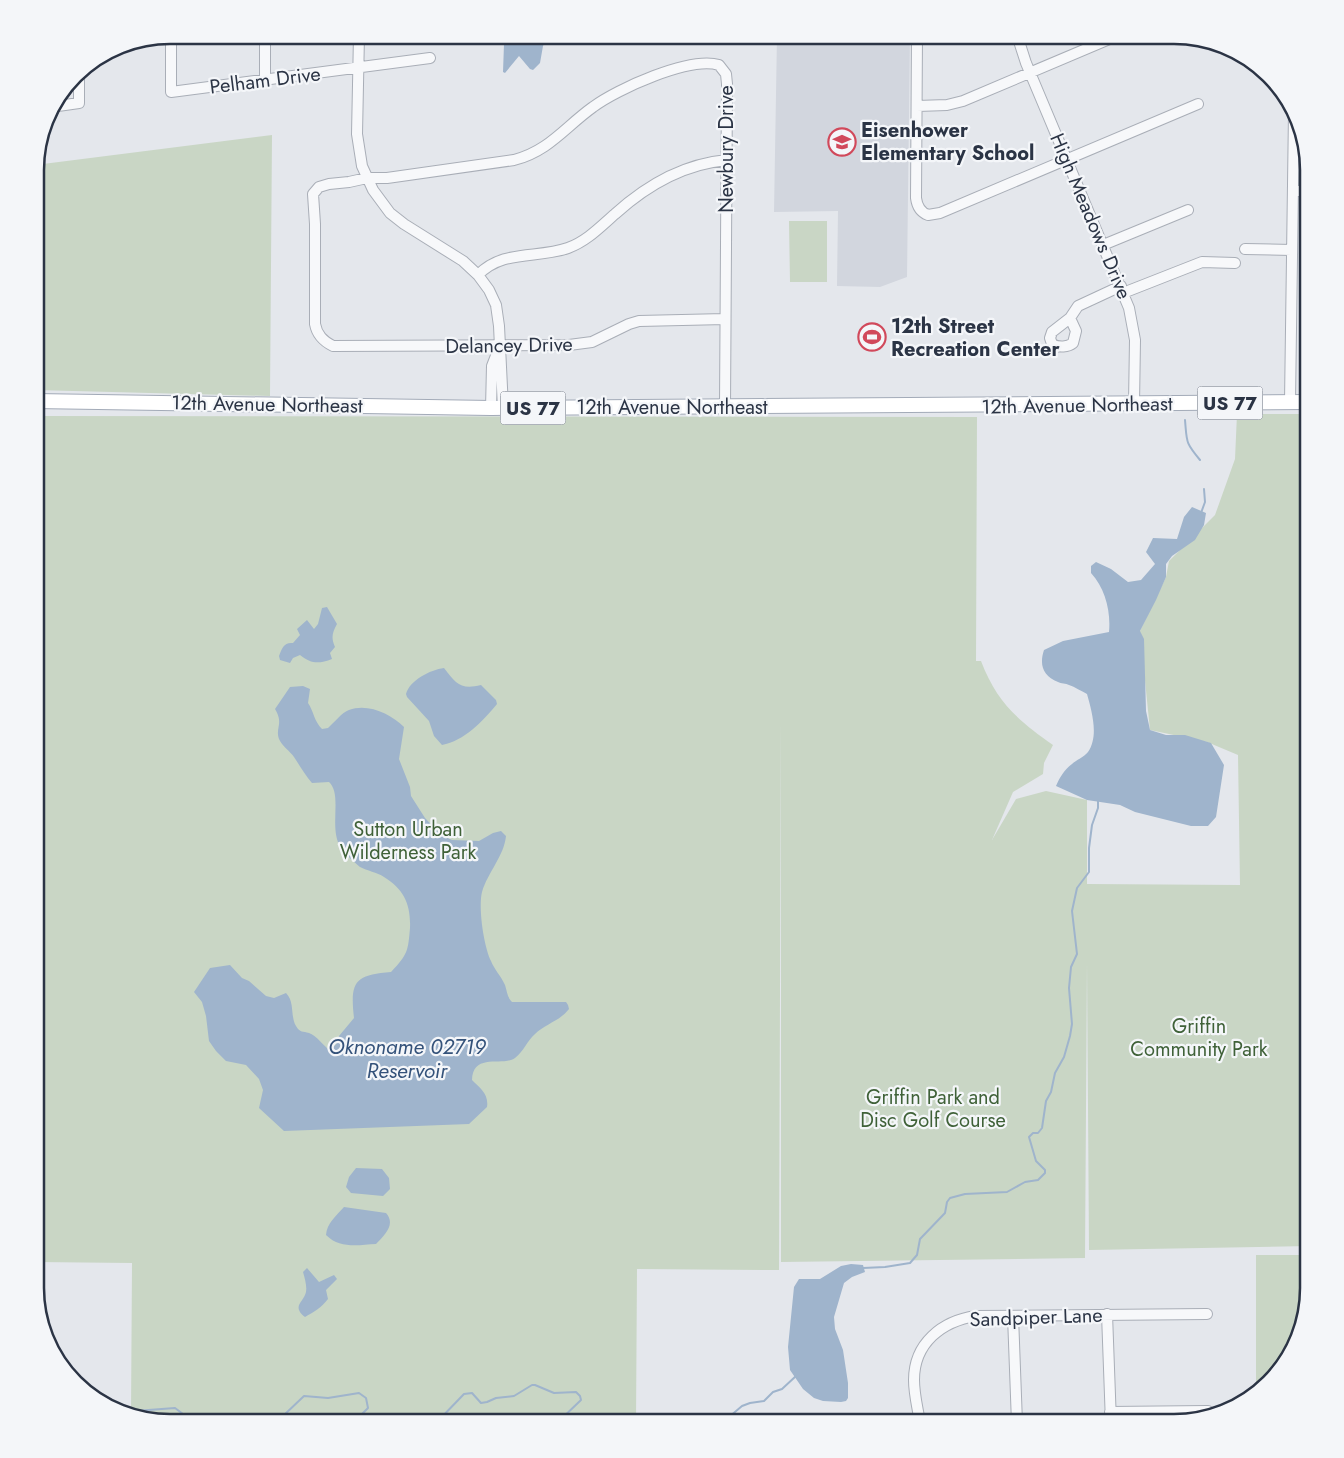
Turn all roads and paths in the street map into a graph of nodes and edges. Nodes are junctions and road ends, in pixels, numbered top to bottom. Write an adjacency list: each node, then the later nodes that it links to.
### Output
1 (171, 44): 10 (street, Pelham Drive)
2 (265, 44): 10 (street)
3 (359, 44): 8 (street)
4 (917, 44): 14 (street)
5 (1020, 44): 9 (street, High Meadows Drive)
6 (1097, 44): 9 (street)
7 (430, 58): 8 (street, Pelham Drive)
8 (359, 67): 10 (street, Pelham Drive); 18 (street)
9 (1030, 72): 14 (street); 16 (street, High Meadows Drive)
10 (265, 80)
11 (79, 83): 13 (street)
12 (1198, 104): 16 (street)
13 (62, 105)
14 (917, 106): 16 (street)
15 (1294, 129): 19 (street)
16 (1067, 158): 24 (street, High Meadows Drive)
17 (727, 160): 18 (street, Newbury Drive); 22 (street); 32 (street, Newbury Drive)
18 (367, 178): 28 (street); 30 (street, Newbury Drive)
19 (1293, 191): 20 (street); 26 (street)
20 (1300, 191)
21 (1188, 210): 24 (street)
22 (616, 213): 23 (street); 28 (street)
23 (623, 222)
24 (1103, 245): 29 (street, High Meadows Drive)
25 (1245, 249): 26 (street)
26 (1292, 250): 35 (street)
27 (1235, 263): 29 (street)
28 (478, 275): 33 (street)
29 (1122, 290): 31 (street); 37 (street, High Meadows Drive)
30 (316, 308): 33 (street, Delancey Drive)
31 (1070, 318)
32 (725, 320): 33 (street, Delancey Drive); 38 (street, Newbury Drive)
33 (500, 345): 39 (street)
34 (44, 400): 39 (main road, 12th Avenue Northeast / US 77)
35 (1290, 402): 36 (main road, 12th Avenue Northeast / US 77); 37 (main road, 12th Avenue Northeast / US 77)
36 (1300, 402)
37 (1134, 404): 38 (main road, 12th Avenue Northeast / US 77)
38 (725, 407): 39 (main road, 12th Avenue Northeast / US 77)
39 (497, 408)
40 (1107, 1314): 41 (street, Sandpiper Lane); 42 (street, Sandpiper Lane); 44 (street)
41 (1207, 1314)
42 (1013, 1316): 45 (street, Sandpiper Lane); 46 (street)
43 (1203, 1411): 44 (street)
44 (1110, 1412)
45 (918, 1414)
46 (1017, 1414)

